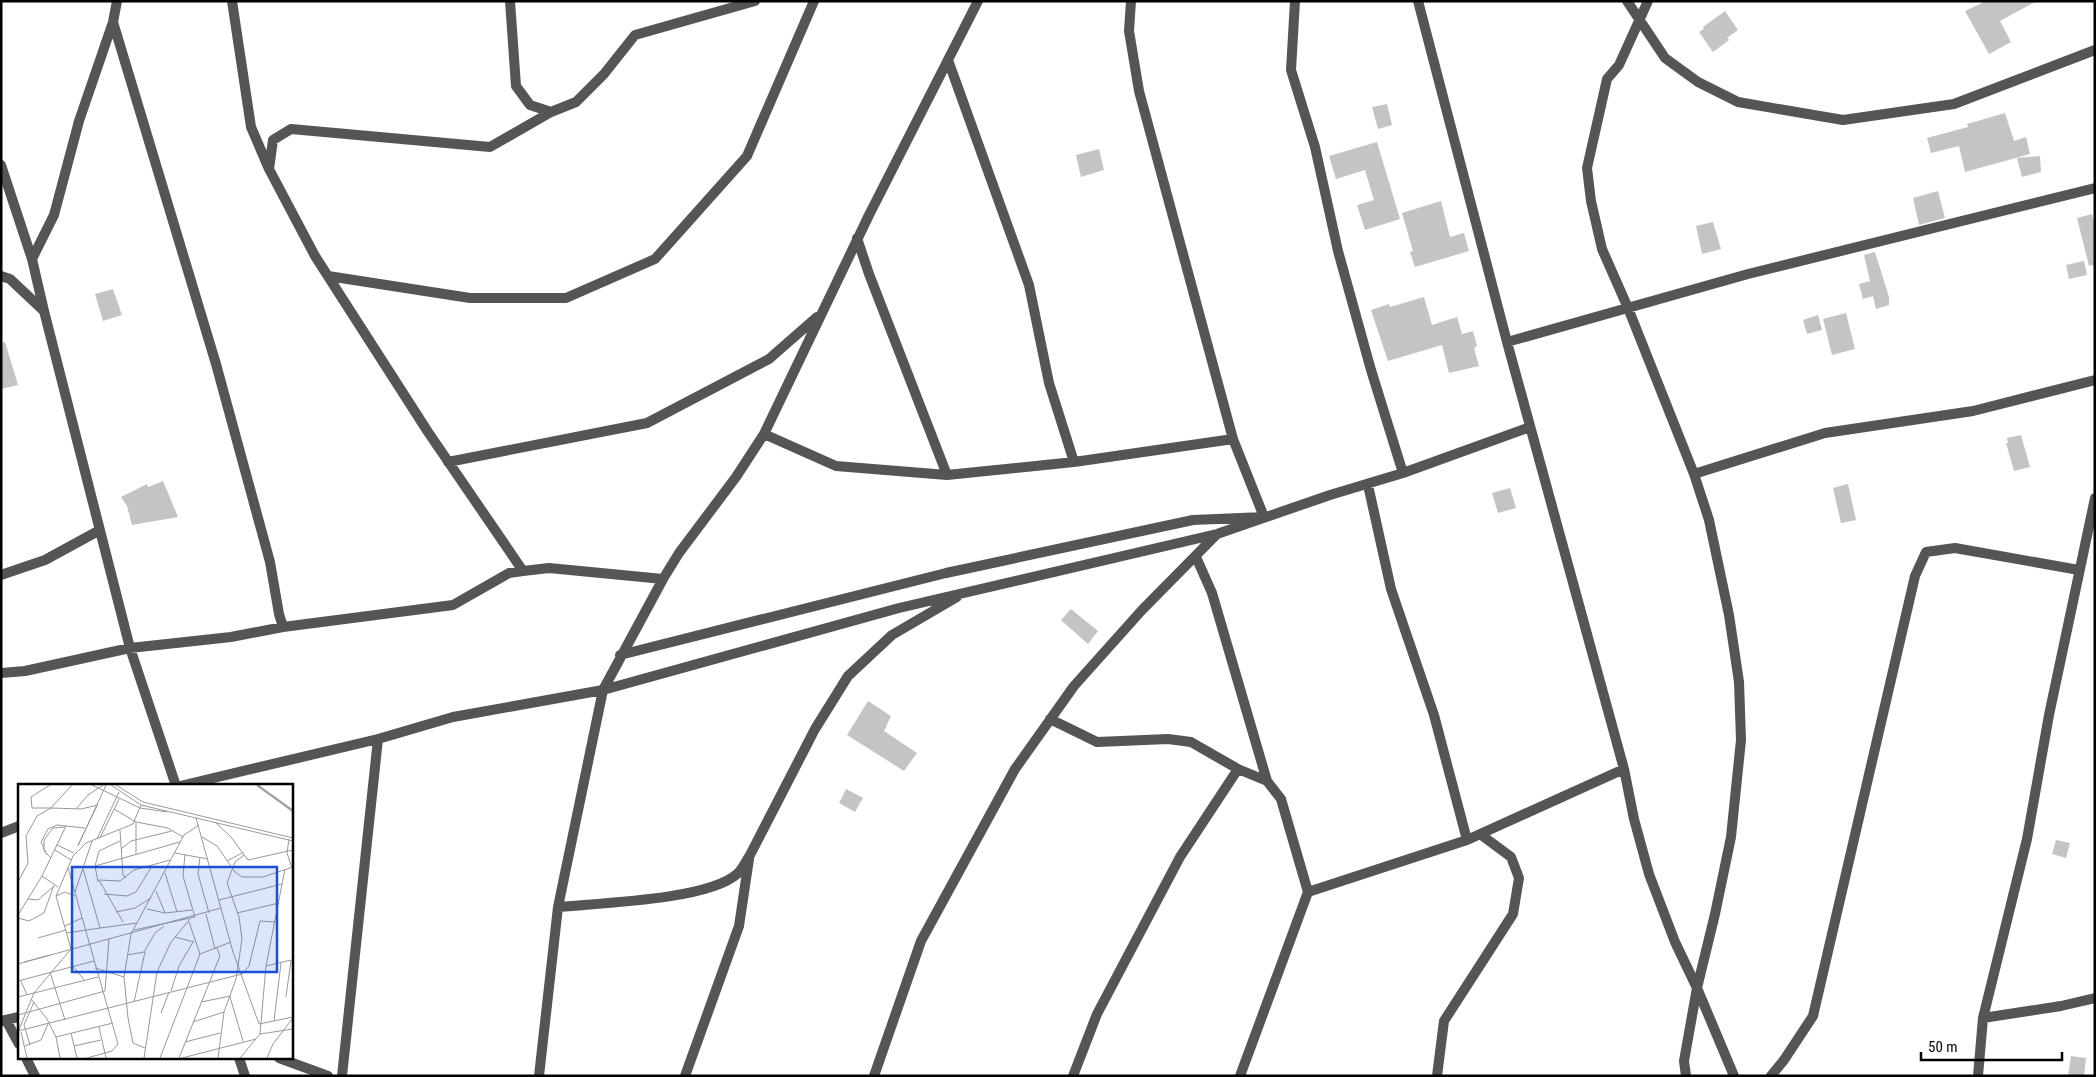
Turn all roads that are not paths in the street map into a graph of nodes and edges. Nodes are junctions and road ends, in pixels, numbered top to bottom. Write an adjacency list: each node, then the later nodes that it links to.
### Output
1 (117, 1): 13 (street)
2 (232, 1): 18 (street)
3 (510, 1): 16 (street)
4 (755, 1): 16 (street)
5 (814, 1): 23 (street)
6 (978, 1): 15 (street)
7 (1131, 1): 31 (street)
8 (1295, 1): 34 (street)
9 (1418, 1): 27 (street)
10 (1627, 1): 12 (street)
11 (1648, 1): 12 (street)
12 (1639, 20): 14 (street); 24 (street)
13 (113, 22): 21 (street); 48 (street)
14 (2095, 50)
15 (948, 60): 20 (street); 33 (street)
16 (552, 112): 18 (street)
17 (1, 165): 21 (street)
18 (269, 169): 23 (street)
19 (2095, 188): 24 (street)
20 (857, 238): 26 (street); 36 (street)
21 (32, 259): 25 (street)
22 (1, 276): 25 (street)
23 (328, 276): 32 (street)
24 (1628, 308): 27 (street); 35 (street)
25 (44, 311): 40 (street)
26 (820, 314): 30 (street); 32 (street)
27 (1506, 342): 29 (street)
28 (2095, 380): 35 (street)
29 (1530, 427): 34 (street); 56 (street)
30 (764, 434): 36 (street); 46 (street)
31 (1233, 439): 33 (street); 39 (street)
32 (448, 462): 44 (street)
33 (1074, 462): 36 (street)
34 (1403, 473): 37 (street)
35 (1694, 474): 67 (street)
36 (947, 475)
37 (1368, 485): 39 (street); 63 (street)
38 (2095, 498): 43 (street)
39 (1264, 517): 41 (street); 50 (street)
40 (100, 530): 45 (street); 49 (street)
41 (1216, 534): 42 (street); 47 (street)
42 (1196, 557): 53 (street); 57 (street)
43 (2080, 570): 70 (street); 88 (street)
44 (523, 571): 46 (street); 48 (street)
45 (1, 575)
46 (663, 579): 50 (street)
47 (968, 591): 52 (street); 64 (street)
48 (284, 627): 49 (street)
49 (130, 648): 51 (street); 58 (street)
50 (620, 655): 52 (street)
51 (1, 673)
52 (603, 690): 54 (street); 66 (street)
53 (1050, 719): 55 (street); 82 (street)
54 (378, 739): 59 (street); 79 (street)
55 (1238, 769): 57 (street); 83 (street)
56 (1624, 769): 62 (street); 67 (street)
57 (1267, 781): 65 (street)
58 (175, 784)
59 (188, 784)
60 (18, 826): 61 (street)
61 (1, 833)
62 (1480, 834): 63 (street); 85 (street)
63 (1467, 840): 65 (street)
64 (750, 855): 66 (street); 81 (street)
65 (1308, 892): 84 (street)
66 (558, 907): 80 (street)
67 (1697, 988): 86 (street); 87 (street)
68 (2095, 998): 70 (street)
69 (18, 1017): 71 (street)
70 (1983, 1018): 89 (street)
71 (4, 1020): 72 (street)
72 (18, 1042)
73 (27, 1060): 76 (street)
74 (240, 1060): 77 (street)
75 (284, 1060): 78 (street)
76 (35, 1076)
77 (245, 1076)
78 (328, 1076)
79 (342, 1076)
80 (539, 1076)
81 (685, 1076)
82 (874, 1076)
83 (1074, 1076)
84 (1240, 1076)
85 (1437, 1076)
86 (1686, 1076)
87 (1734, 1076)
88 (1771, 1076)
89 (1978, 1076)

